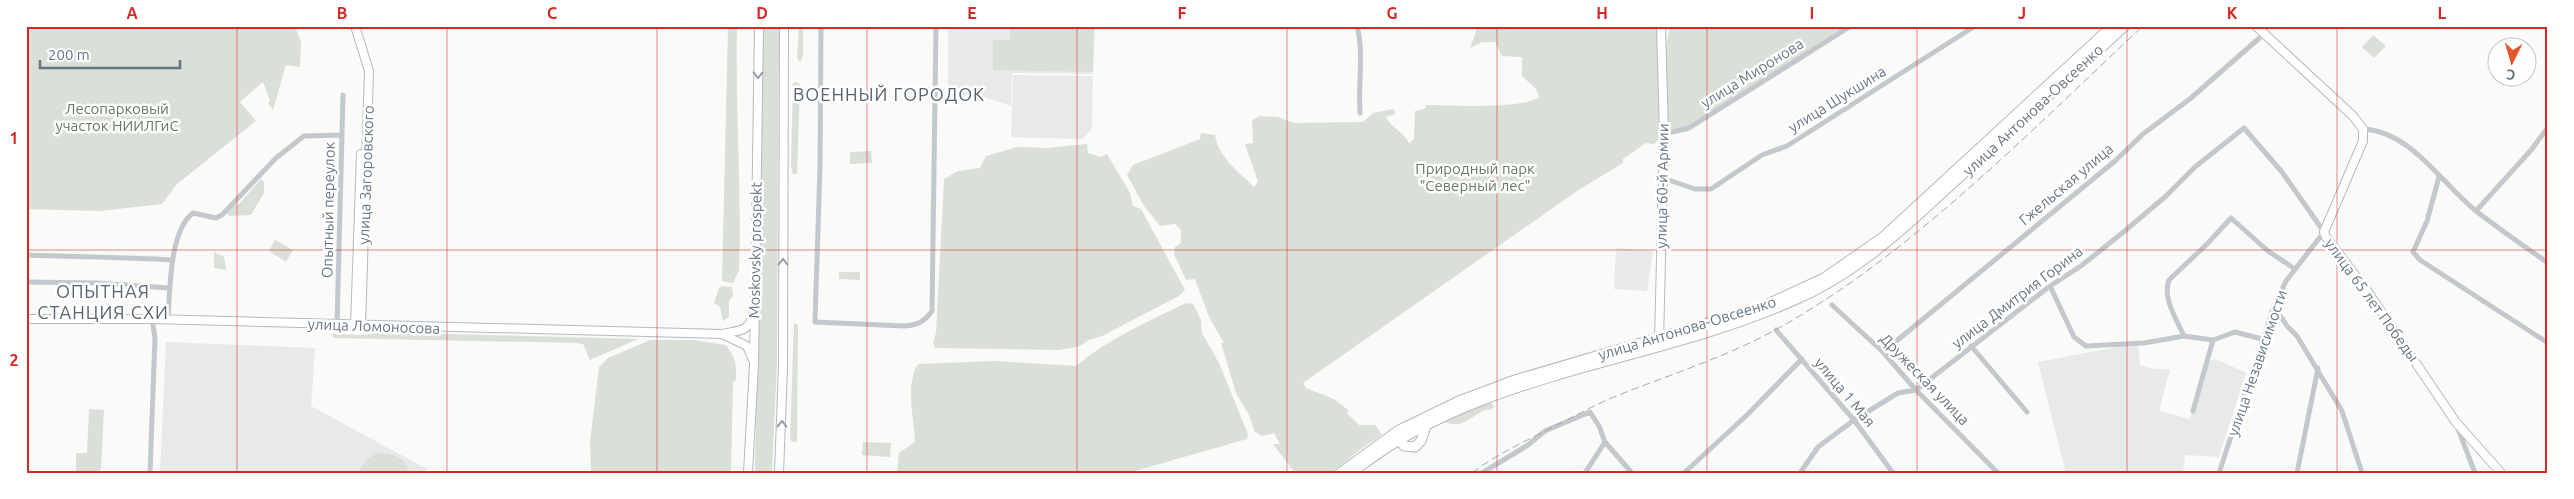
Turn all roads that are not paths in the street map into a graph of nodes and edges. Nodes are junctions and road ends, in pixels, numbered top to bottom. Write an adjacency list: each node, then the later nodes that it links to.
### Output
1 (350, 26): 41 (main road, улица Загоровского)
2 (355, 26): 41 (main road, улица Загоровского)
3 (759, 26): 34 (main road, Moskovsky prospekt, one-way to 34)
4 (784, 26): 65 (main road, Moskovsky prospekt, one-way to 4)
5 (821, 26): 6 (street)
6 (936, 26)
7 (1357, 26): 17 (street)
8 (1661, 26): 21 (main road, улица 60-й Армии)
9 (1851, 26): 21 (street, улица Миронова)
10 (1975, 26): 24 (street, улица Шукшина)
11 (2112, 26): 15 (highway, улица Антонова-Овсеенко)
12 (2124, 26): 15 (highway, улица Антонова-Овсеенко)
13 (2256, 26): 14 (main road)
14 (2264, 34): 18 (main road); 50 (street, Гжельская улица)
15 (2068, 73): 47 (highway, улица Антонова-Овсеенко)
16 (343, 95): 22 (street)
17 (1360, 112)
18 (2362, 126): 23 (street); 26 (main road, улица Независимости)
19 (2548, 127): 25 (street)
20 (2244, 128): 26 (street, улица 65 лет Победы); 32 (street, улица Дмитрия Горина)
21 (1664, 134): 24 (main road, улица 60-й Армии)
22 (342, 135): 28 (street, Опытный переулок); 40 (street, Опытный переулок)
23 (2439, 177): 25 (street); 48 (street)
24 (1663, 178): 47 (main road, улица 60-й Армии)
25 (2476, 211): 29 (street)
26 (2324, 232): 30 (street, улица Независимости); 58 (main road, улица 65 лет Победы)
27 (26, 254): 28 (street)
28 (172, 260): 33 (street)
29 (2548, 263)
30 (2295, 269): 36 (street, улица Независимости); 44 (street)
31 (26, 282): 33 (street)
32 (2050, 286): 44 (street); 49 (street, улица Дмитрия Горина)
33 (170, 288): 39 (street)
34 (755, 304): 43 (main road, улица Ломоносова); 52 (main road, Moskovsky prospekt)
35 (1832, 305): 50 (street, Дружеская улица)
36 (2274, 306): 45 (street, улица Независимости); 53 (street)
37 (26, 319): 38 (main road, улица Ломоносова)
38 (152, 320): 39 (main road, улица Ломоносова); 63 (street)
39 (168, 320): 40 (main road, улица Ломоносова)
40 (337, 325): 41 (main road, улица Ломоносова)
41 (358, 326): 43 (main road, улица Ломоносова)
42 (1776, 330): 51 (street, улица 1 Мая)
43 (722, 334): 52 (main road, улица Ломоносова)
44 (2184, 336): 46 (street)
45 (2262, 339): 46 (street); 75 (street, улица Независимости)
46 (2213, 340): 56 (street)
47 (1659, 342): 59 (highway, улица Антонова-Овсеенко); 60 (highway, улица Антонова-Овсеенко)
48 (2548, 343)
49 (1971, 346): 54 (street, улица Дмитрия Горина); 55 (street)
50 (1883, 352): 54 (street, Дружеская улица)
51 (1802, 359): 57 (street, улица 1 Мая); 71 (street)
52 (754, 365): 64 (main road, Moskovsky prospekt)
53 (2318, 368): 76 (street); 77 (street)
54 (1916, 390): 57 (street, улица Дмитрия Горина); 74 (street, Дружеская улица)
55 (2028, 412)
56 (2193, 412)
57 (1854, 420): 72 (street, улица Дмитрия Горина); 73 (street, улица 1 Мая)
58 (2456, 421): 78 (street); 79 (main road, улица 65 лет Победы)
59 (1427, 423): 61 (highway, улица Антонова-Овсеенко); 61 (highway)
60 (1399, 430): 61 (highway); 66 (highway, улица Антонова-Овсеенко)
61 (1398, 440): 67 (highway, улица Антонова-Овсеенко)
62 (1605, 442): 68 (street); 69 (street); 70 (street)
63 (150, 473)
64 (748, 473)
65 (779, 473)
66 (1340, 473)
67 (1352, 473)
68 (1482, 473)
69 (1585, 473)
70 (1632, 473)
71 (1684, 473)
72 (1800, 473)
73 (1893, 473)
74 (1998, 473)
75 (2219, 473)
76 (2297, 473)
77 (2362, 473)
78 (2475, 473)
79 (2501, 473)

